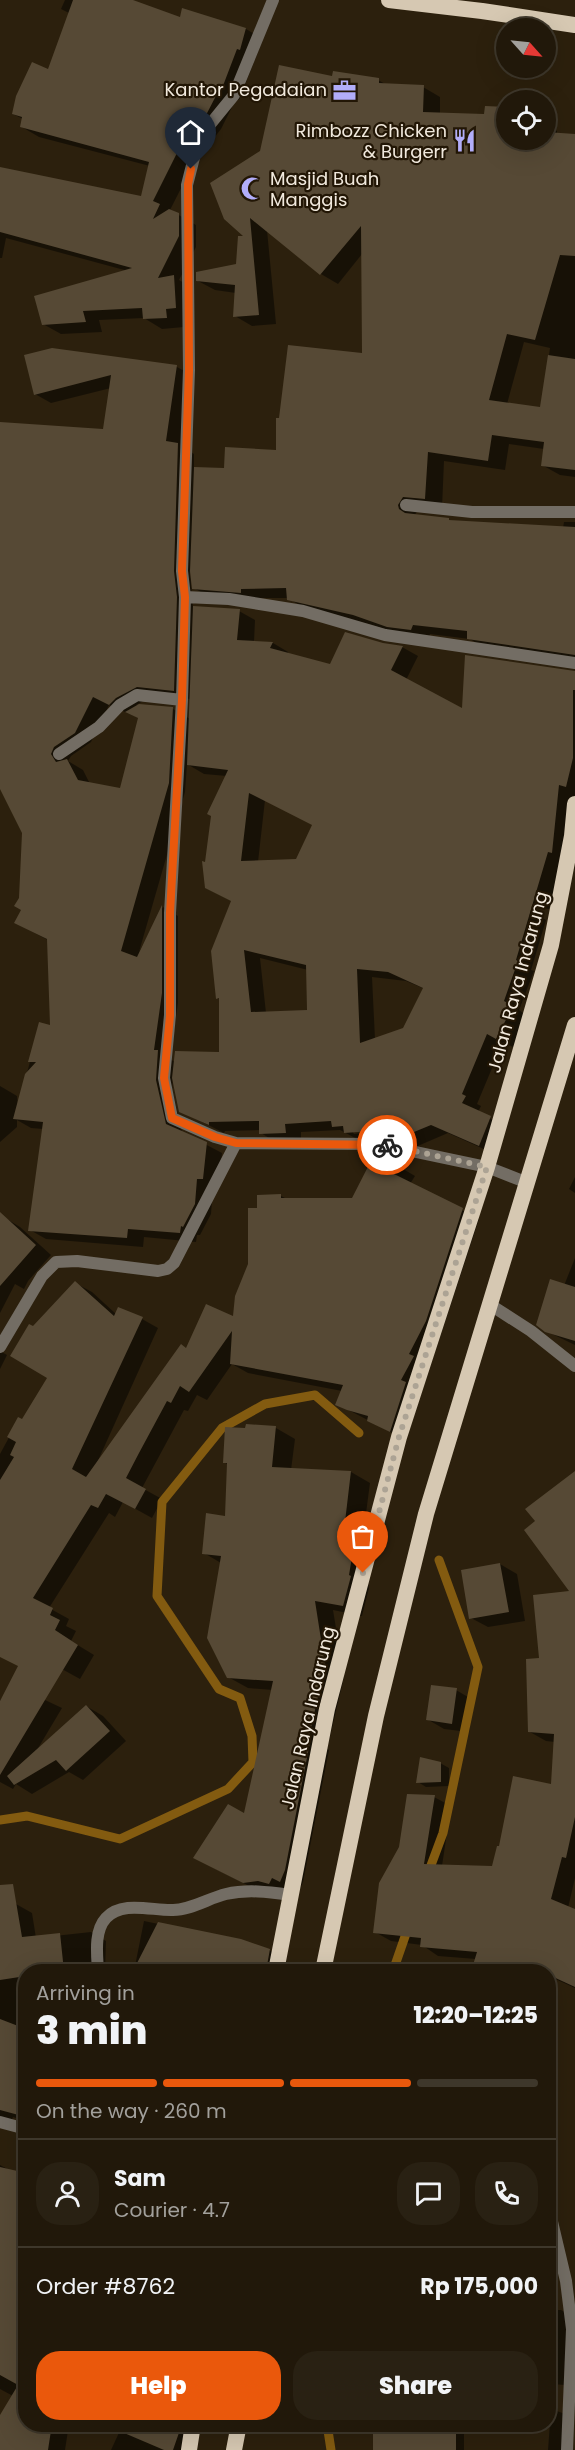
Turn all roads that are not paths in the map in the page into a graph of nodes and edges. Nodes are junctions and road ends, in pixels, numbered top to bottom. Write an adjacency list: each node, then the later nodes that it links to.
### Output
1 (273, 0): 6 (street)
2 (389, 0): 3 (highway)
3 (575, 25)
4 (406, 505): 5 (street)
5 (575, 512)
6 (185, 597): 7 (street); 8 (street)
7 (575, 663)
8 (182, 700): 9 (street); 12 (street)
9 (59, 754)
10 (575, 804): 13 (highway, Jalan Raya Indarung)
11 (575, 1024): 14 (highway)
12 (236, 1143): 13 (street); 16 (street)
13 (487, 1167): 14 (street); 18 (highway, Jalan Raya Indarung)
14 (528, 1183): 15 (highway)
15 (489, 1304): 17 (street); 21 (highway)
16 (0, 1347)
17 (575, 1366)
18 (291, 1895): 19 (street); 20 (highway, Jalan Raya Indarung)
19 (97, 1964)
20 (277, 1964)
21 (324, 1964)
22 (0, 2122): 23 (street)
23 (18, 2127)
24 (556, 2239): 29 (street)
25 (192, 2432): 27 (highway)
26 (237, 2432): 28 (highway)
27 (189, 2450)
28 (234, 2450)
29 (567, 2450)

